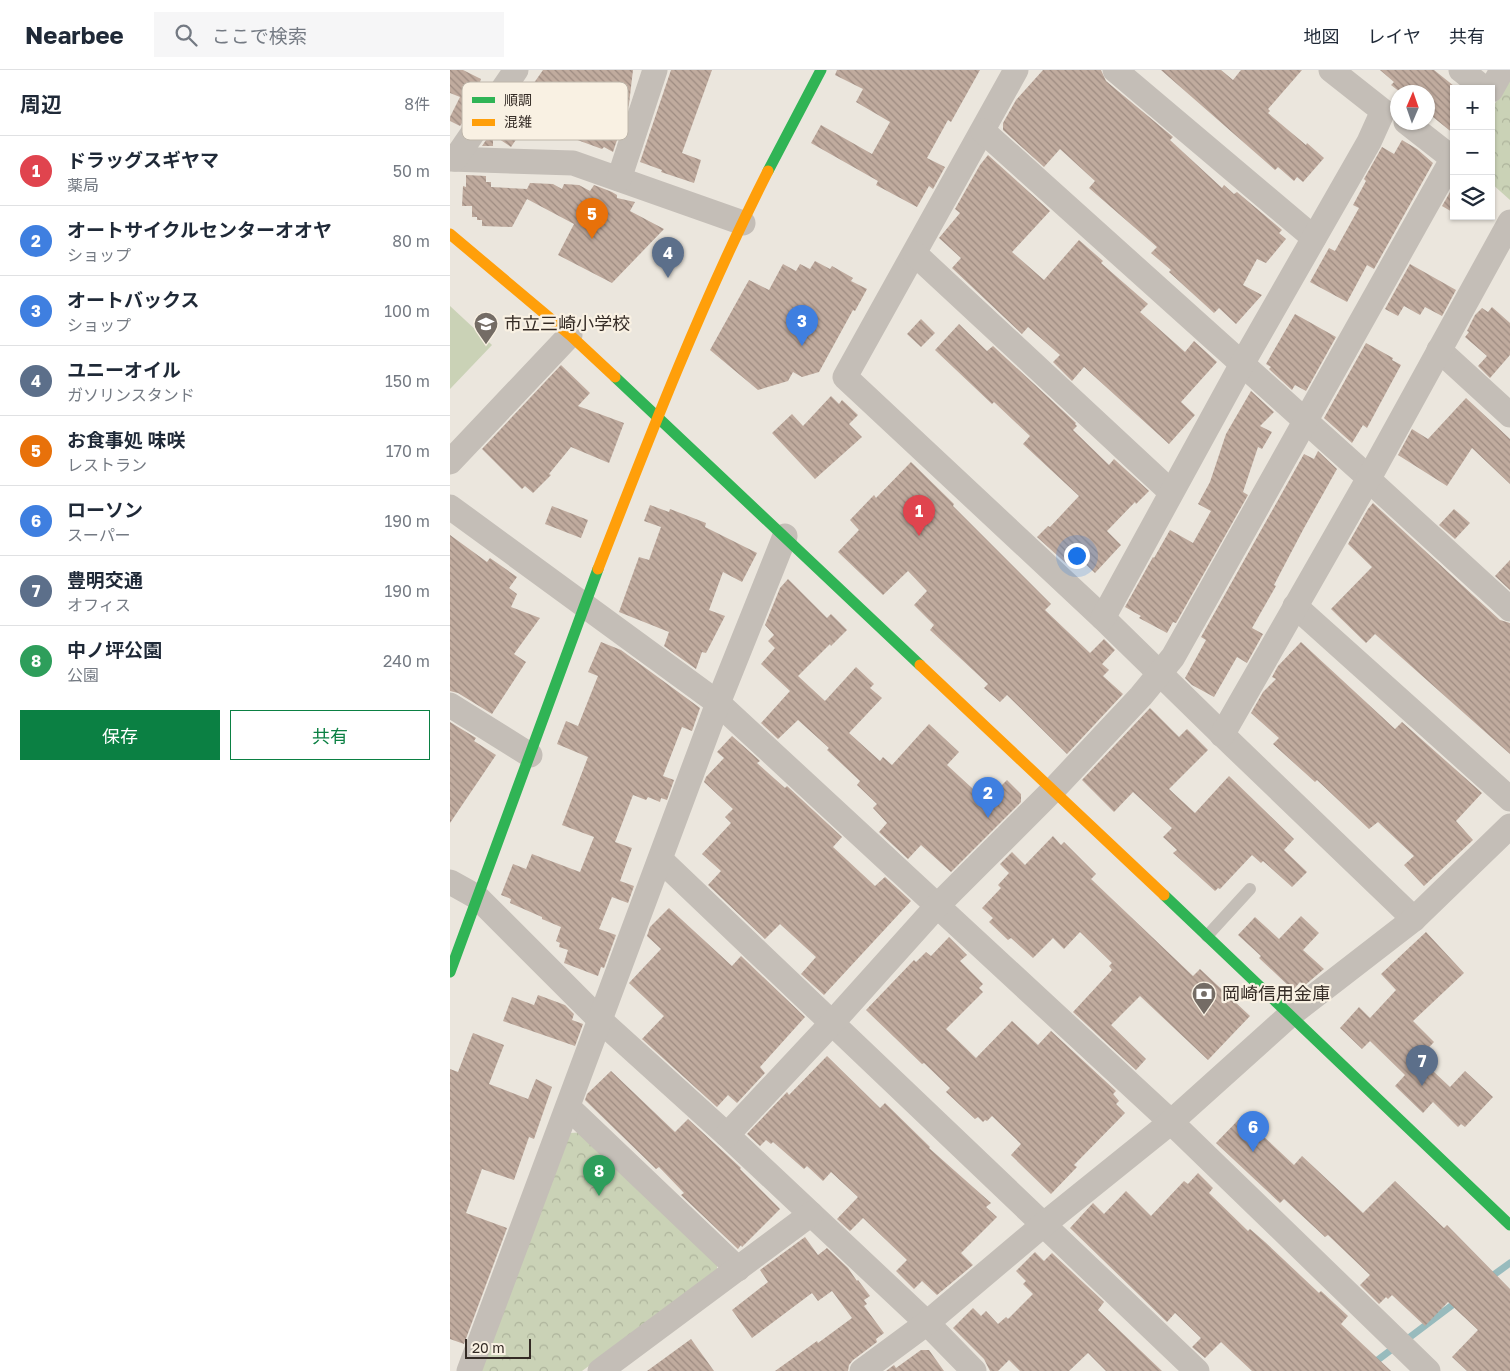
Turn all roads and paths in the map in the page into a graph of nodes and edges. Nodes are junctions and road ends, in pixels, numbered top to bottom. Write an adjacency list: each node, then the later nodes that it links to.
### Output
1 (516, 70): 9 (street)
2 (655, 70): 19 (street)
3 (821, 70): 20 (street)
4 (1016, 70): 14 (street)
5 (1115, 70): 23 (street)
6 (1330, 70): 12 (street)
7 (1461, 70): 10 (street)
8 (1502, 70): 11 (street)
9 (508, 82)
10 (1480, 85)
11 (1494, 85)
12 (1390, 113): 23 (street)
13 (1417, 130): 16 (street)
14 (983, 131): 24 (street); 27 (street)
15 (466, 140): 17 (street)
16 (1450, 155)
17 (453, 159): 19 (street)
18 (1450, 162): 30 (street)
19 (619, 179): 20 (street)
20 (743, 222): 29 (street)
21 (1510, 222): 26 (street)
22 (450, 234): 25 (street)
23 (1314, 238): 27 (street)
24 (914, 254): 33 (street); 39 (street)
25 (570, 335): 29 (street); 31 (street)
26 (1439, 350): 28 (street); 32 (street)
27 (1242, 364): 30 (street); 33 (street)
28 (1510, 415)
29 (657, 416): 35 (street); 36 (street)
30 (1306, 420): 32 (street); 40 (street)
31 (450, 462)
32 (1368, 478): 37 (street); 38 (street)
33 (1171, 492): 39 (street)
34 (450, 507): 36 (street)
35 (785, 536): 41 (street); 45 (street)
36 (584, 604): 41 (street); 44 (street)
37 (1295, 606): 43 (street); 46 (street)
38 (1510, 609)
39 (1103, 618): 40 (street)
40 (1159, 673): 43 (street); 45 (street)
41 (718, 703): 48 (street); 52 (street)
42 (450, 706): 44 (street)
43 (1222, 735): 53 (street)
44 (530, 755): 51 (street)
45 (1053, 790): 52 (street); 54 (street)
46 (1510, 799)
47 (1510, 826): 53 (street)
48 (661, 860): 57 (street); 58 (street)
49 (450, 882): 51 (street)
50 (1250, 889): 54 (lane)
51 (477, 898): 55 (street); 57 (street)
52 (938, 905): 58 (street); 60 (street)
53 (1414, 919): 56 (street)
54 (1207, 936): 56 (street)
55 (450, 972)
56 (1290, 1015): 60 (street); 64 (street)
57 (601, 1021): 59 (street); 61 (street)
58 (832, 1023): 61 (street); 63 (street)
59 (568, 1107): 65 (street); 69 (street)
60 (1171, 1122): 63 (street); 74 (street)
61 (727, 1135): 62 (street)
62 (811, 1214): 65 (street); 66 (street)
63 (1043, 1225): 66 (street); 73 (street)
64 (1510, 1225)
65 (738, 1269): 70 (street)
66 (926, 1323): 71 (street); 72 (street)
67 (450, 1364): 68 (street)
68 (458, 1371)
69 (469, 1371)
70 (600, 1371)
71 (862, 1371)
72 (974, 1371)
73 (1197, 1371)
74 (1428, 1371)

